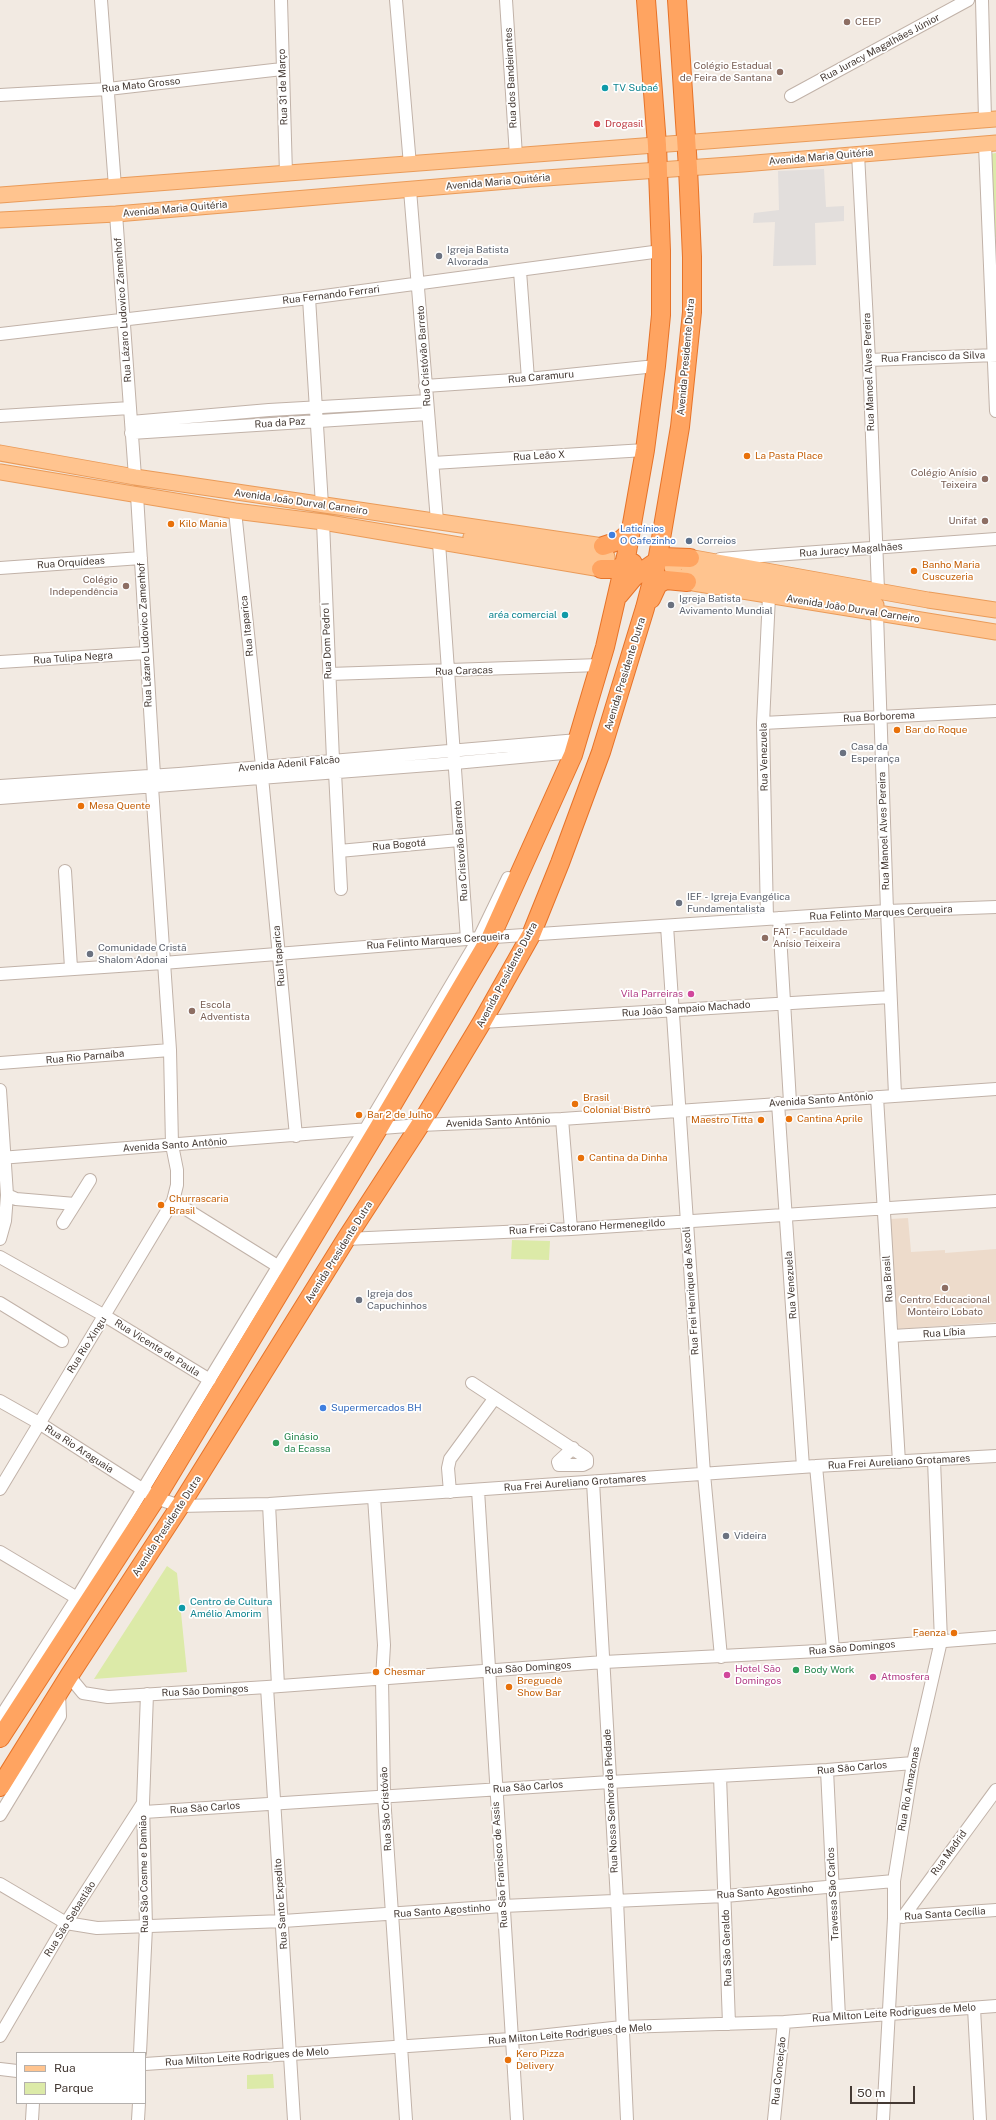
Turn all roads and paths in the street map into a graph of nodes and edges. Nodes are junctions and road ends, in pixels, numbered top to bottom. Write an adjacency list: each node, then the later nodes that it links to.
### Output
1 (101, 0): 10 (street)
2 (281, 0): 9 (street, Rua 31 de Março)
3 (396, 0): 20 (street)
4 (506, 0): 19 (street, Rua dos Bandeirantes)
5 (646, 0): 17 (highway)
6 (677, 0): 15 (highway, Avenida Presidente Dutra)
7 (968, 0): 12 (street, Rua Juracy Magalhães Júnior)
8 (982, 0): 13 (street)
9 (282, 69): 10 (street, Rua Mato Grosso); 24 (street, Rua 31 de Março)
10 (108, 89): 11 (street, Rua Mato Grosso); 26 (street)
11 (0, 95)
12 (792, 96)
13 (991, 118): 14 (main road)
14 (742, 139): 15 (main road); 21 (main road)
15 (686, 143): 17 (main road); 22 (highway, Avenida Presidente Dutra)
16 (991, 144): 18 (main road, Avenida Maria Quitéria); 32 (street)
17 (657, 145): 19 (main road); 23 (highway)
18 (858, 154): 21 (main road, Avenida Maria Quitéria); 39 (street, Rua Manoel Alves Pereira)
19 (522, 155): 20 (main road); 25 (main road)
20 (410, 164): 24 (main road)
21 (743, 164): 22 (main road, Avenida Maria Quitéria)
22 (688, 168): 23 (main road, Avenida Maria Quitéria); 64 (highway, Avenida Presidente Dutra)
23 (658, 170): 25 (main road, Avenida Maria Quitéria); 31 (highway)
24 (286, 174): 26 (main road)
25 (532, 179): 27 (main road, Avenida Maria Quitéria)
26 (115, 187): 28 (main road)
27 (410, 190): 29 (main road, Avenida Maria Quitéria); 34 (street, Rua Cristóvão Barreto)
28 (0, 195)
29 (116, 214): 30 (main road, Avenida Maria Quitéria); 36 (street, Rua Lázaro Ludovico Zamenhof)
30 (0, 220)
31 (661, 251): 33 (street, Rua Fernando Ferrari); 40 (highway)
32 (993, 258): 38 (street)
33 (520, 270): 34 (street, Rua Fernando Ferrari); 41 (street)
34 (418, 283): 35 (street, Rua Fernando Ferrari); 42 (street, Rua Cristóvão Barreto)
35 (309, 298): 36 (street, Rua Fernando Ferrari); 44 (street)
36 (125, 319): 37 (street, Rua Fernando Ferrari); 45 (street, Rua Lázaro Ludovico Zamenhof)
37 (0, 334)
38 (995, 355): 39 (street, Rua Francisco da Silva); 47 (street)
39 (869, 360): 68 (street, Rua Manoel Alves Pereira)
40 (656, 366): 41 (street, Rua Caramuru); 53 (highway)
41 (528, 379): 42 (street, Rua Caramuru)
42 (425, 386): 43 (street, Rua Cristóvão Barreto)
43 (427, 400): 44 (street, Rua da Paz); 48 (street, Rua Cristóvão Barreto)
44 (315, 406): 46 (street, Rua da Paz); 50 (street)
45 (130, 408): 49 (street); 52 (street, Rua Lázaro Ludovico Zamenhof)
46 (270, 410): 51 (street); 52 (street, Rua da Paz)
47 (996, 411)
48 (428, 414): 50 (street, Rua da Paz); 55 (street, Rua Cristóvão Barreto)
49 (0, 416)
50 (316, 421): 51 (street, Rua da Paz); 59 (street)
51 (270, 424): 52 (street, Rua da Paz)
52 (131, 428): 57 (street, Rua Lázaro Ludovico Zamenhof)
53 (645, 450): 55 (street, Rua Leão X); 65 (highway)
54 (0, 453): 57 (main road, Avenida João Durval Carneiro)
55 (433, 463): 63 (street, Rua Cristóvão Barreto)
56 (0, 472): 58 (main road, Avenida João Durval Carneiro)
57 (135, 477): 59 (main road, Avenida João Durval Carneiro)
58 (137, 495): 60 (main road, Avenida João Durval Carneiro); 71 (street, Rua Lázaro Ludovico Zamenhof)
59 (322, 506): 61 (main road); 63 (main road, Avenida João Durval Carneiro)
60 (234, 511): 62 (main road, Avenida João Durval Carneiro); 96 (street, Rua Itaparica)
61 (337, 515): 62 (main road); 70 (main road)
62 (323, 522): 67 (main road, Avenida João Durval Carneiro); 89 (street, Rua Dom Pedro I)
63 (437, 522): 70 (main road, Avenida João Durval Carneiro)
64 (663, 527): 69 (highway, Avenida Presidente Dutra); 74 (highway)
65 (631, 531): 70 (highway); 72 (highway)
66 (996, 539): 68 (street, Rua Juracy Magalhães)
67 (439, 543): 70 (main road, Avenida João Durval Carneiro); 88 (street)
68 (875, 548): 74 (street, Rua Juracy Magalhães); 75 (street, Rua Manoel Alves Pereira)
69 (657, 553): 72 (highway); 74 (highway); 76 (highway); 80 (highway, Avenida Presidente Dutra)
70 (600, 557): 72 (highway); 76 (highway)
71 (141, 558): 73 (street, Rua Orquídeas); 85 (street, Rua Lázaro Ludovico Zamenhof)
72 (624, 566): 76 (highway)
73 (0, 568)
74 (693, 568): 75 (main road, Avenida João Durval Carneiro); 77 (main road, Avenida João Durval Carneiro); 78 (main road); 80 (highway)
75 (878, 590): 79 (main road, Avenida João Durval Carneiro)
76 (616, 596): 87 (highway)
77 (769, 596): 82 (main road, Avenida João Durval Carneiro); 92 (street, Rua Venezuela)
78 (850, 598): 79 (main road); 83 (main road)
79 (920, 599): 81 (main road, Avenida João Durval Carneiro)
80 (645, 608): 109 (highway, Avenida Presidente Dutra)
81 (996, 610)
82 (878, 614): 83 (main road, Avenida João Durval Carneiro); 91 (street, Rua Manoel Alves Pereira)
83 (919, 619): 84 (main road, Avenida João Durval Carneiro)
84 (996, 632)
85 (146, 653): 86 (street, Rua Tulipa Negra); 97 (street, Rua Lázaro Ludovico Zamenhof)
86 (0, 662)
87 (600, 665): 88 (street, Rua Caracas); 93 (highway)
88 (450, 671): 89 (street, Rua Caracas); 94 (street)
89 (328, 674): 95 (street, Rua Dom Pedro I)
90 (996, 711): 91 (street, Rua Borborema)
91 (880, 717): 92 (street, Rua Borborema); 106 (street, Rua Manoel Alves Pereira)
92 (763, 723): 107 (street, Rua Venezuela)
93 (575, 749): 94 (street, Avenida Adenil Falcão); 110 (highway)
94 (454, 758): 95 (street, Avenida Adenil Falcão); 101 (street, Rua Cristovão Barreto)
95 (334, 766): 96 (street, Avenida Adenil Falcão); 102 (street, Rua Dom Pedro I)
96 (262, 771): 97 (street, Avenida Adenil Falcão); 112 (street, Rua Itaparica)
97 (153, 781): 99 (street, Avenida Adenil Falcão); 113 (street, Rua Lázaro Ludovico Zamenhof)
98 (0, 786): 99 (street, Avenida Adenil Falcão)
99 (92, 786): 100 (street, Avenida Adenil Falcão)
100 (0, 798)
101 (459, 840): 102 (street, Rua Bogotá); 111 (street, Rua Cristovão Barreto)
102 (339, 851): 104 (street, Rua Dom Pedro I)
103 (65, 871): 114 (street)
104 (341, 889)
105 (996, 907): 106 (street, Rua Felinto Marques Cerqueira)
106 (887, 911): 107 (street, Rua Felinto Marques Cerqueira); 116 (street, Rua Manoel Alves Pereira)
107 (773, 919): 108 (street, Rua Felinto Marques Cerqueira); 117 (street, Rua Venezuela)
108 (667, 926): 109 (street, Rua Felinto Marques Cerqueira); 118 (street, Rua Frei Henrique de Ascoli)
109 (531, 935): 110 (street, Rua Felinto Marques Cerqueira); 119 (highway, Avenida Presidente Dutra)
110 (485, 937): 111 (street, Rua Felinto Marques Cerqueira); 130 (highway)
111 (467, 939): 112 (street, Rua Felinto Marques Cerqueira)
112 (279, 954): 113 (street, Rua Felinto Marques Cerqueira); 131 (street, Rua Itaparica)
113 (163, 963): 114 (street, Rua Felinto Marques Cerqueira); 120 (street, Rua Lázaro Ludovico Zamenhof)
114 (71, 968): 115 (street, Rua Felinto Marques Cerqueira)
115 (0, 974)
116 (890, 997): 117 (street, Rua João Sampaio Machado); 124 (street, Rua Manoel Alves Pereira)
117 (784, 1002): 118 (street, Rua João Sampaio Machado); 126 (street, Rua Venezuela)
118 (673, 1009): 119 (street, Rua João Sampaio Machado); 127 (street, Rua Frei Henrique de Ascoli)
119 (482, 1022): 129 (highway, Avenida Presidente Dutra)
120 (170, 1050): 121 (street, Rua Rio Parnaíba); 132 (street, Rua Lázaro Ludovico Zamenhof)
121 (0, 1063)
122 (996, 1089): 124 (street, Avenida Santo Antônio)
123 (0, 1090): 133 (street)
124 (895, 1096): 125 (street, Avenida Santo Antônio)
125 (877, 1097): 126 (street, Avenida Santo Antônio); 139 (street, Rua Brasil)
126 (784, 1102): 127 (street, Avenida Santo Antônio); 140 (street, Rua Venezuela)
127 (680, 1110): 128 (street, Avenida Santo Antônio); 141 (street, Rua Frei Henrique de Ascoli)
128 (562, 1119): 129 (street, Avenida Santo Antônio); 143 (street)
129 (420, 1125): 130 (street, Avenida Santo Antônio); 145 (highway, Avenida Presidente Dutra)
130 (372, 1130): 131 (street, Avenida Santo Antônio); 147 (highway)
131 (296, 1136): 132 (street, Avenida Santo Antônio)
132 (172, 1145): 133 (street, Avenida Santo Antônio); 136 (street, Rua Lázaro Ludovico Zamenhof)
133 (2, 1158): 135 (street)
134 (90, 1180): 138 (street)
135 (7, 1195): 138 (street); 144 (street)
136 (173, 1201): 147 (street); 149 (street, Rua Rio Xingu)
137 (996, 1201): 139 (street, Rua Frei Castorano Hermenegildo)
138 (76, 1204): 142 (street)
139 (884, 1208): 140 (street, Rua Frei Castorano Hermenegildo); 152 (street, Rua Brasil)
140 (786, 1214): 141 (street, Rua Frei Castorano Hermenegildo); 165 (street, Rua Venezuela)
141 (686, 1221): 143 (street, Rua Frei Castorano Hermenegildo); 166 (street, Rua Frei Henrique de Ascoli)
142 (63, 1223)
143 (571, 1229): 145 (street, Rua Frei Castorano Hermenegildo)
144 (0, 1239)
145 (346, 1239): 174 (highway, Avenida Presidente Dutra)
146 (0, 1257): 149 (street, Rua Vicente de Paula)
147 (284, 1270): 150 (highway)
148 (0, 1303): 153 (street)
149 (105, 1316): 154 (street, Rua Vicente de Paula); 158 (street, Rua Rio Xingu)
150 (255, 1321): 154 (street); 159 (highway)
151 (996, 1330): 152 (street, Rua Líbia)
152 (892, 1336): 163 (street, Rua Brasil)
153 (62, 1341)
154 (210, 1380): 159 (street)
155 (472, 1383): 156 (street)
156 (494, 1399): 160 (street); 170 (street)
157 (0, 1401): 158 (street, Rua Rio Araguaia)
158 (39, 1423): 168 (street, Rua Rio Xingu); 171 (street, Rua Rio Araguaia)
159 (186, 1433): 171 (highway)
160 (573, 1448)
161 (996, 1456): 162 (street, Rua Frei Aureliano Grotamares)
162 (934, 1460): 163 (street, Rua Frei Aureliano Grotamares); 179 (street, Rua Rio Amazonas)
163 (899, 1462): 164 (street, Rua Frei Aureliano Grotamares)
164 (816, 1466): 165 (street, Rua Frei Aureliano Grotamares); 181 (street)
165 (803, 1467): 166 (street, Rua Frei Aureliano Grotamares)
166 (704, 1474): 167 (street, Rua Frei Aureliano Grotamares); 182 (street, Rua Frei Henrique de Ascoli)
167 (593, 1482): 169 (street, Rua Frei Aureliano Grotamares); 183 (street, Rua Nossa Senhora da Piedade)
168 (0, 1489)
169 (478, 1490): 170 (street, Rua Frei Aureliano Grotamares); 184 (street, Rua São Francisco de Assis)
170 (450, 1492): 172 (street, Rua Frei Aureliano Grotamares)
171 (149, 1494): 174 (street, Rua Frei Aureliano Grotamares); 176 (highway)
172 (374, 1497): 173 (street, Rua Frei Aureliano Grotamares); 186 (street, Rua São Cristóvão)
173 (269, 1504): 174 (street, Rua Frei Aureliano Grotamares); 187 (street, Rua Santo Expedito)
174 (180, 1506): 185 (highway, Avenida Presidente Dutra)
175 (0, 1552): 177 (street)
176 (98, 1576): 177 (street); 189 (highway)
177 (77, 1598): 180 (street)
178 (996, 1637): 179 (street, Rua São Domingos)
179 (941, 1641): 181 (street, Rua São Domingos); 192 (street, Rua Rio Amazonas)
180 (47, 1645): 189 (highway); 190 (street)
181 (833, 1649): 182 (street, Rua São Domingos)
182 (721, 1657): 183 (street, Rua São Domingos)
183 (604, 1662): 184 (street, Rua São Domingos); 195 (street, Rua Nossa Senhora da Piedade)
184 (489, 1671): 186 (street, Rua São Domingos); 196 (street, Rua São Francisco de Assis)
185 (69, 1676): 188 (street, Rua São Domingos); 199 (highway, Avenida Presidente Dutra)
186 (382, 1679): 187 (street, Rua São Domingos); 198 (street, Rua São Cristóvão)
187 (273, 1687): 188 (street, Rua São Domingos); 200 (street, Rua Santo Expedito)
188 (146, 1694): 201 (street, Rua São Cosme e Damião)
189 (27, 1695): 191 (highway)
190 (2, 1713)
191 (0, 1738)
192 (913, 1763): 193 (street, Rua São Carlos); 202 (street, Rua Rio Amazonas)
193 (827, 1770): 194 (street, Rua São Carlos); 204 (street, Travessa São Carlos)
194 (720, 1776): 195 (street, Rua São Carlos); 205 (street, Rua São Geraldo)
195 (610, 1782): 196 (street, Rua São Carlos); 206 (street, Rua Nossa Senhora da Piedade)
196 (496, 1790): 198 (street, Rua São Carlos); 207 (street, Rua São Francisco de Assis)
197 (996, 1790): 210 (street, Rua Madrid)
198 (384, 1796): 200 (street, Rua São Carlos); 209 (street, Rua São Cristóvão)
199 (3, 1797)
200 (274, 1804): 201 (street, Rua São Carlos); 211 (street, Rua Santo Expedito)
201 (144, 1808): 212 (street, Rua São Sebastião); 213 (street, Rua São Cosme e Damião)
202 (894, 1881): 204 (street, Rua Santo Agostinho); 210 (street, Rua Rio Amazonas)
203 (0, 1884): 212 (street, Rua Santo Agostinho)
204 (833, 1887): 205 (street, Rua Santo Agostinho); 217 (street, Travessa São Carlos)
205 (725, 1896): 206 (street, Rua Santo Agostinho); 219 (street, Rua São Geraldo)
206 (617, 1900): 207 (street, Rua Santo Agostinho); 220 (street, Rua Nossa Senhora da Piedade)
207 (503, 1906): 209 (street, Rua Santo Agostinho); 222 (street, Rua São Francisco de Assis)
208 (996, 1910): 210 (street, Rua Santa Cecília)
209 (393, 1914): 211 (street, Rua Santo Agostinho); 223 (street, Rua São Cristóvão)
210 (899, 1917): 216 (street, Rua Rio Amazonas)
211 (282, 1921): 213 (street, Rua Santo Agostinho); 225 (street, Rua Santo Expedito)
212 (66, 1923): 213 (street, Rua Santo Agostinho); 221 (street, Rua São Sebastião)
213 (146, 1927): 224 (street, Rua São Cosme e Damião)
214 (996, 2006): 215 (street, Rua Milton Leite Rodrigues de Melo)
215 (974, 2008): 216 (street, Rua Milton Leite Rodrigues de Melo); 239 (street)
216 (889, 2014): 217 (street, Rua Milton Leite Rodrigues de Melo); 238 (street, Rua Rio Amazonas)
217 (839, 2017): 218 (street, Rua Milton Leite Rodrigues de Melo)
218 (784, 2022): 219 (street, Rua Milton Leite Rodrigues de Melo); 237 (street, Rua Conceição)
219 (729, 2024): 220 (street, Rua Milton Leite Rodrigues de Melo)
220 (622, 2027): 222 (street, Rua Milton Leite Rodrigues de Melo); 236 (street, Rua Nossa Senhora da Piedade)
221 (0, 2036)
222 (511, 2039): 223 (street, Rua Milton Leite Rodrigues de Melo); 235 (street, Rua São Francisco de Assis)
223 (401, 2047): 225 (street, Rua Milton Leite Rodrigues de Melo); 234 (street, Rua São Cristóvão)
224 (140, 2052)
225 (290, 2055): 226 (street, Rua Milton Leite Rodrigues de Melo); 233 (street, Rua Santo Expedito)
226 (146, 2064)
227 (0, 2069): 228 (street)
228 (16, 2071)
229 (33, 2104): 231 (street)
230 (139, 2104): 232 (street)
231 (32, 2120)
232 (138, 2120)
233 (294, 2120)
234 (406, 2120)
235 (517, 2120)
236 (627, 2120)
237 (774, 2120)
238 (883, 2120)
239 (980, 2120)

